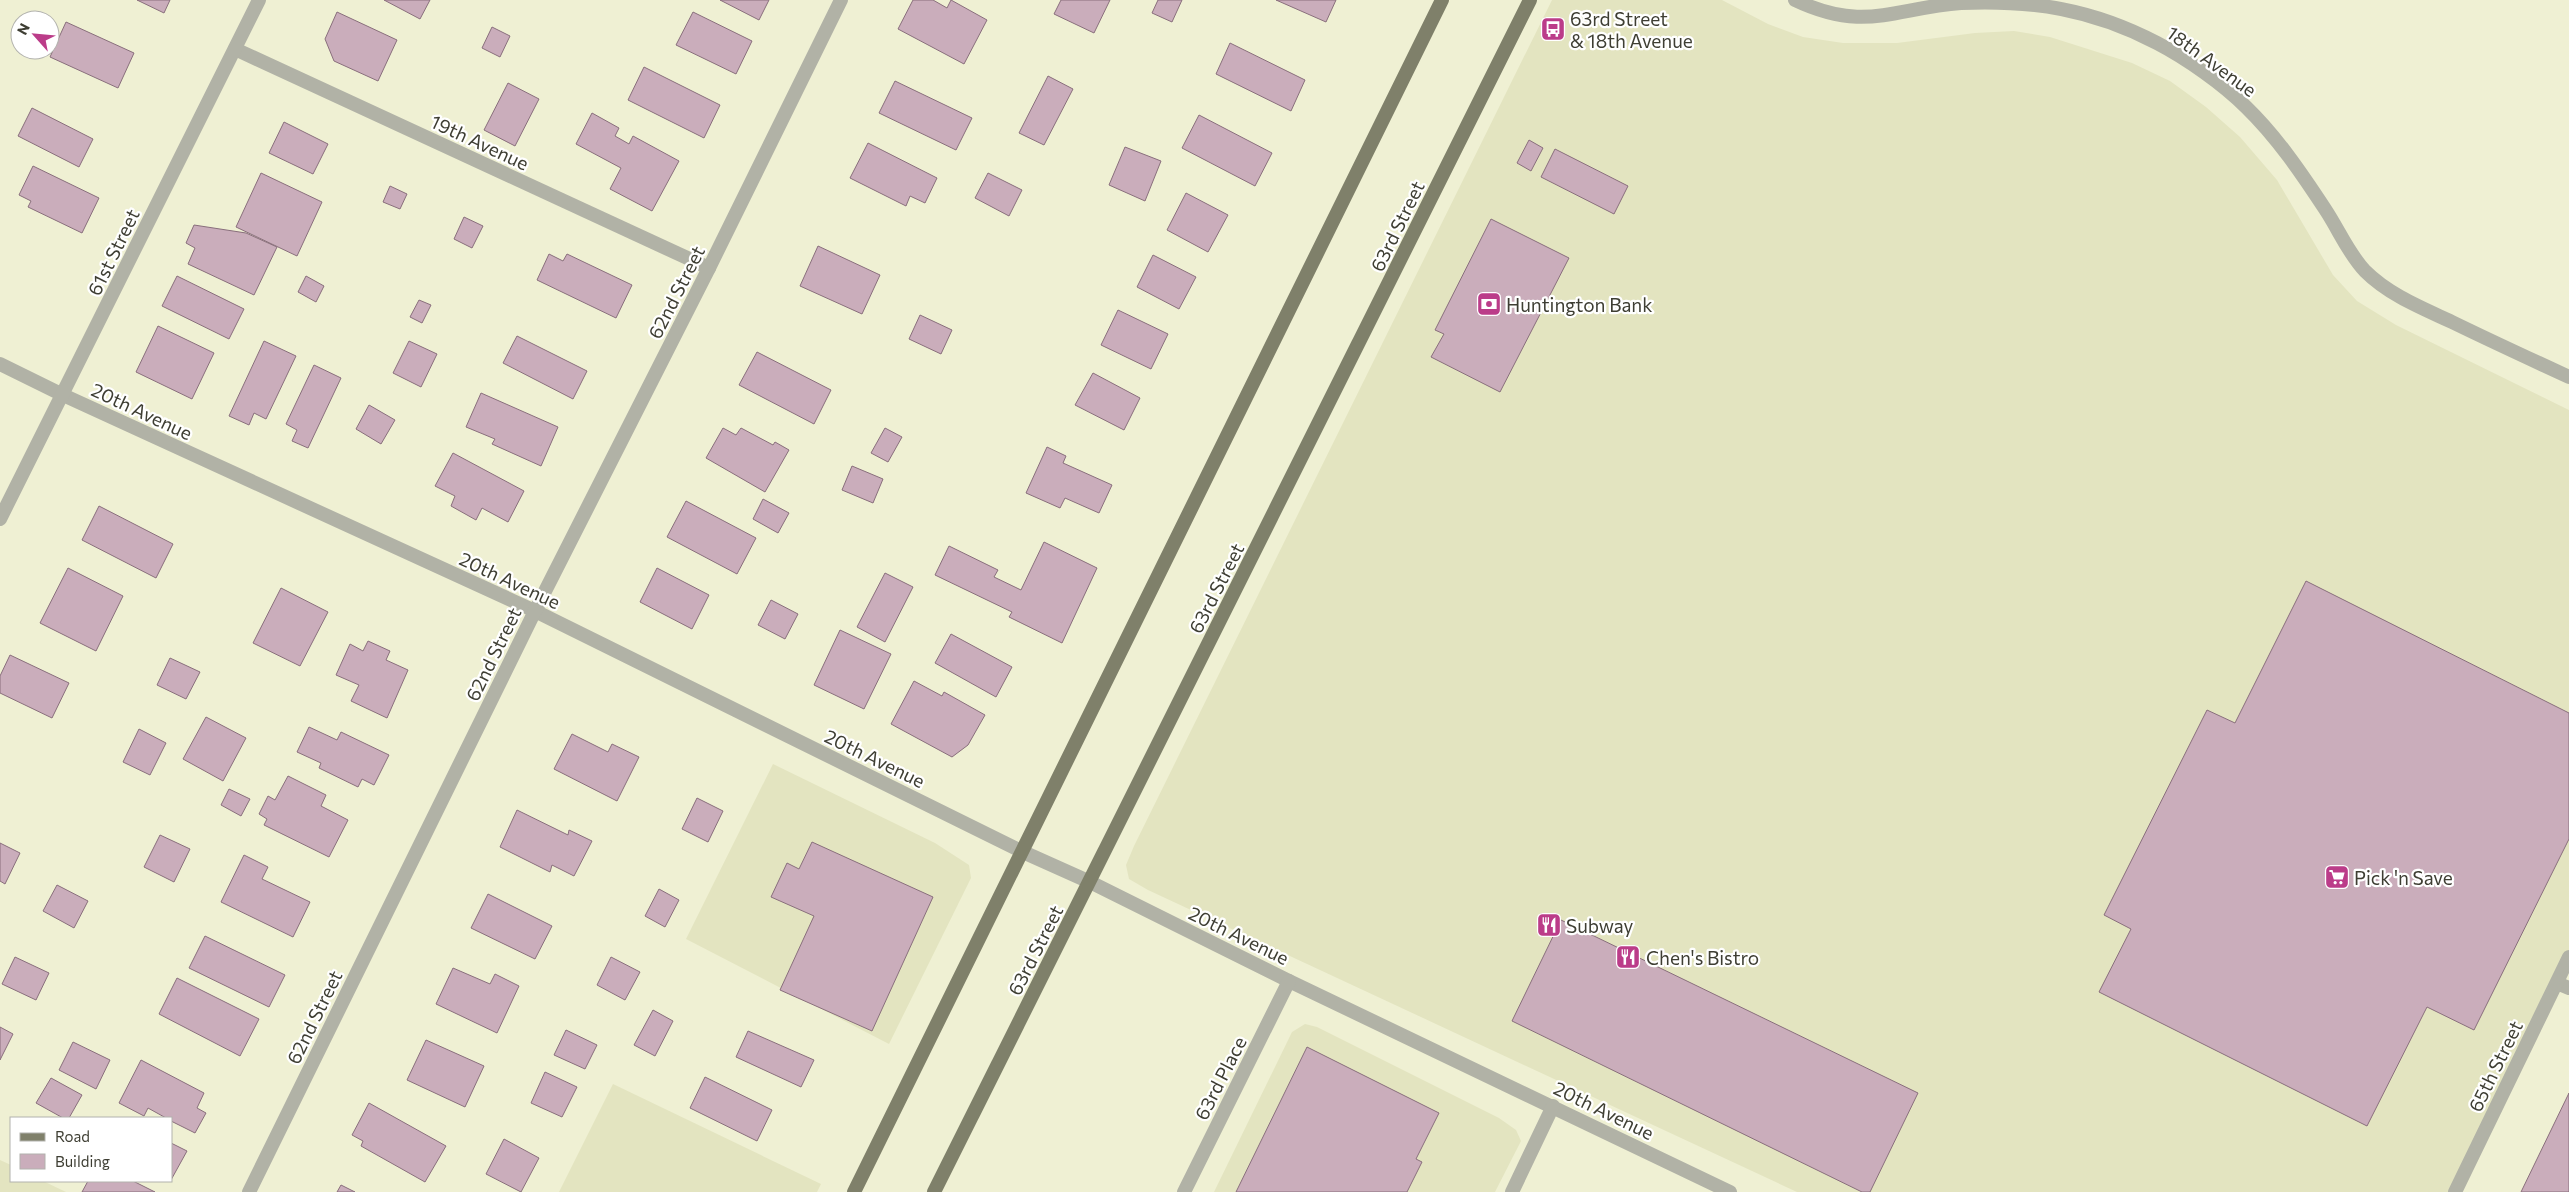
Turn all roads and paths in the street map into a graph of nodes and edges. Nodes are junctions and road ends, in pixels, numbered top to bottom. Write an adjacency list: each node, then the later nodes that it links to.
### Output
1 (259, 0): 6 (street, 61st Street)
2 (841, 0): 7 (street, 62nd Street)
3 (1442, 0): 13 (main road)
4 (1530, 0): 14 (main road, 63rd Street)
5 (1794, 0): 9 (street, 18th Avenue)
6 (235, 49): 7 (street, 19th Avenue); 10 (street, 61st Street)
7 (709, 268): 12 (street, 62nd Street)
8 (0, 364): 10 (street, 20th Avenue)
9 (2569, 378)
10 (62, 395): 11 (street, 61st Street); 12 (street, 20th Avenue)
11 (0, 520)
12 (535, 611): 13 (street, 20th Avenue); 19 (street, 62nd Street)
13 (1023, 852): 14 (street, 20th Avenue); 20 (main road)
14 (1090, 882): 16 (street, 20th Avenue); 21 (main road, 63rd Street)
15 (2569, 957): 17 (street, 65th Street)
16 (1289, 981): 18 (street, 20th Avenue); 22 (street, 63rd Place)
17 (2563, 986): 25 (street, 65th Street)
18 (1554, 1106): 23 (street); 24 (street, 20th Avenue)
19 (250, 1192)
20 (854, 1192)
21 (934, 1192)
22 (1184, 1192)
23 (1512, 1192)
24 (1730, 1192)
25 (2455, 1192)

